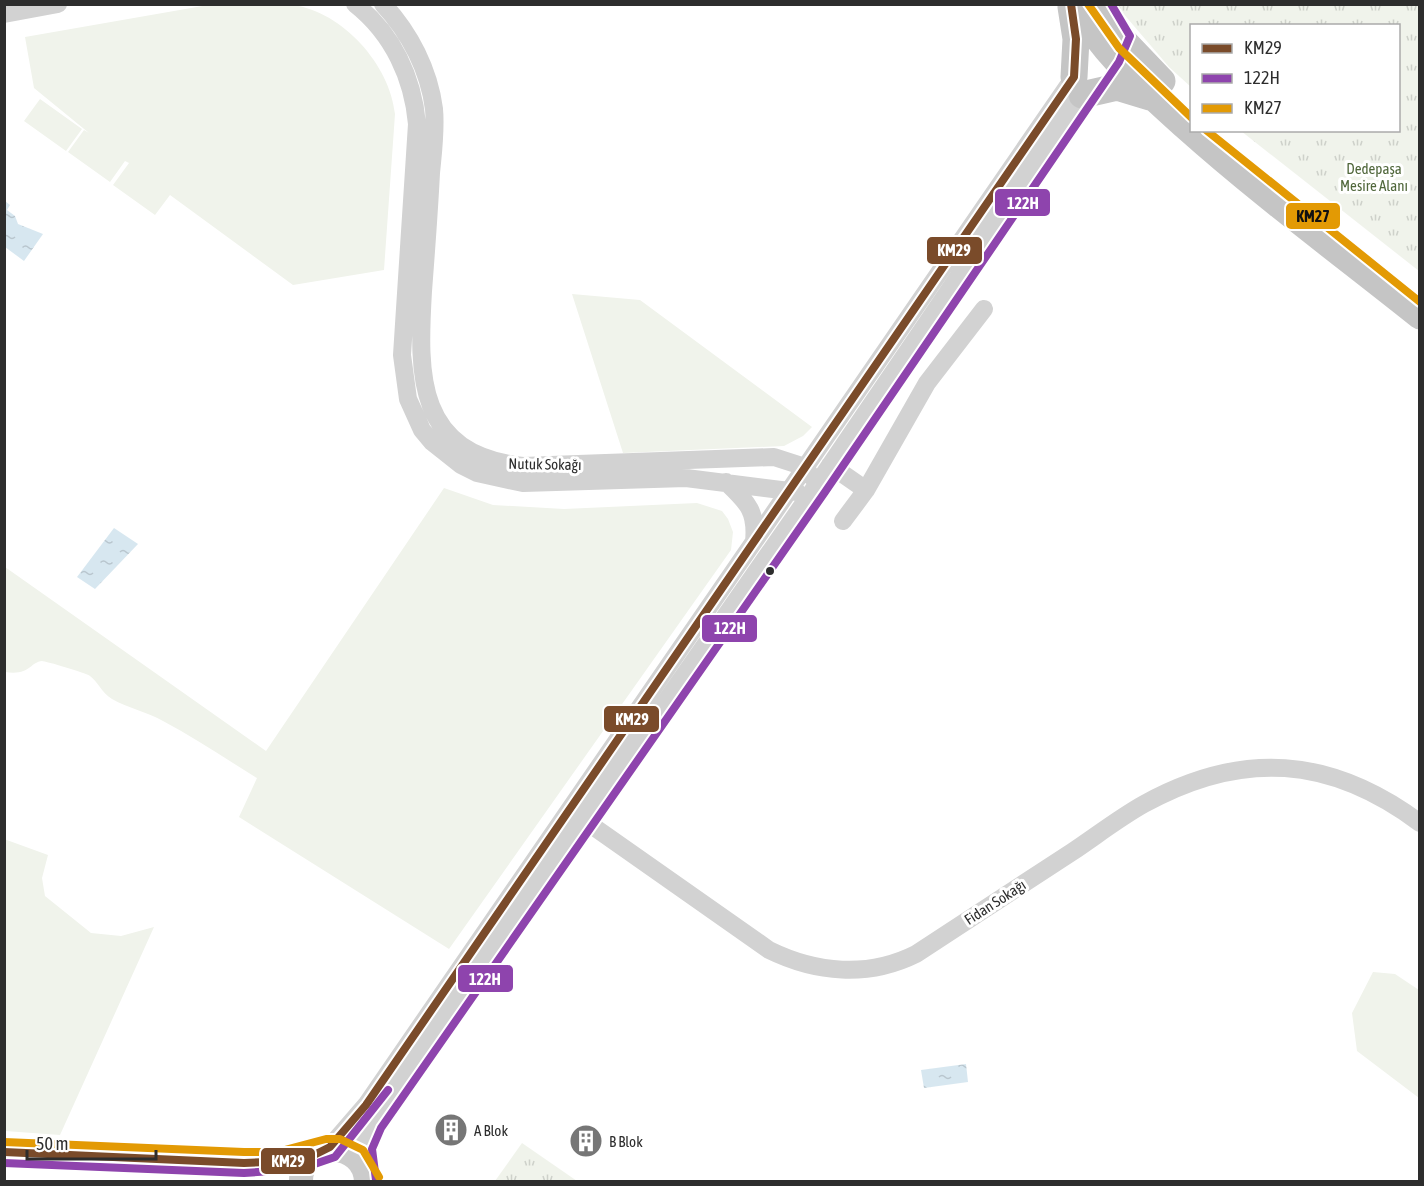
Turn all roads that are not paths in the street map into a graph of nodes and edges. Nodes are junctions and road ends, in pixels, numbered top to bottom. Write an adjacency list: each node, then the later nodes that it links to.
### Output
1 (58, 4): 6 (street)
2 (355, 4): 19 (street, Nutuk Sokağı)
3 (383, 4): 18 (street, Nutuk Sokağı)
4 (1073, 4): 7 (main road); 8 (main road)
5 (1098, 4): 7 (main road)
6 (4, 14)
7 (1109, 45): 8 (main road); 9 (main road); 10 (main road)
8 (1078, 86): 9 (main road); 17 (street); 18 (street)
9 (1155, 98): 11 (main road)
10 (1190, 108)
11 (1190, 130)
12 (1193, 132): 16 (main road)
13 (1219, 132): 14 (main road)
14 (1419, 295)
15 (984, 309): 21 (street)
16 (1419, 316)
17 (830, 465): 20 (street); 21 (street)
18 (805, 468): 20 (street); 22 (street)
19 (726, 482): 22 (street, Nutuk Sokağı); 24 (street)
20 (816, 486): 22 (street, Nutuk Sokağı); 25 (street)
21 (866, 490): 23 (street)
22 (788, 493): 24 (street)
23 (843, 521)
24 (754, 542): 27 (street)
25 (584, 819): 26 (street, Fidan Sokağı); 29 (street)
26 (1419, 823)
27 (323, 1150): 28 (street); 29 (street); 30 (street)
28 (4, 1152)
29 (366, 1177)
30 (301, 1182)

